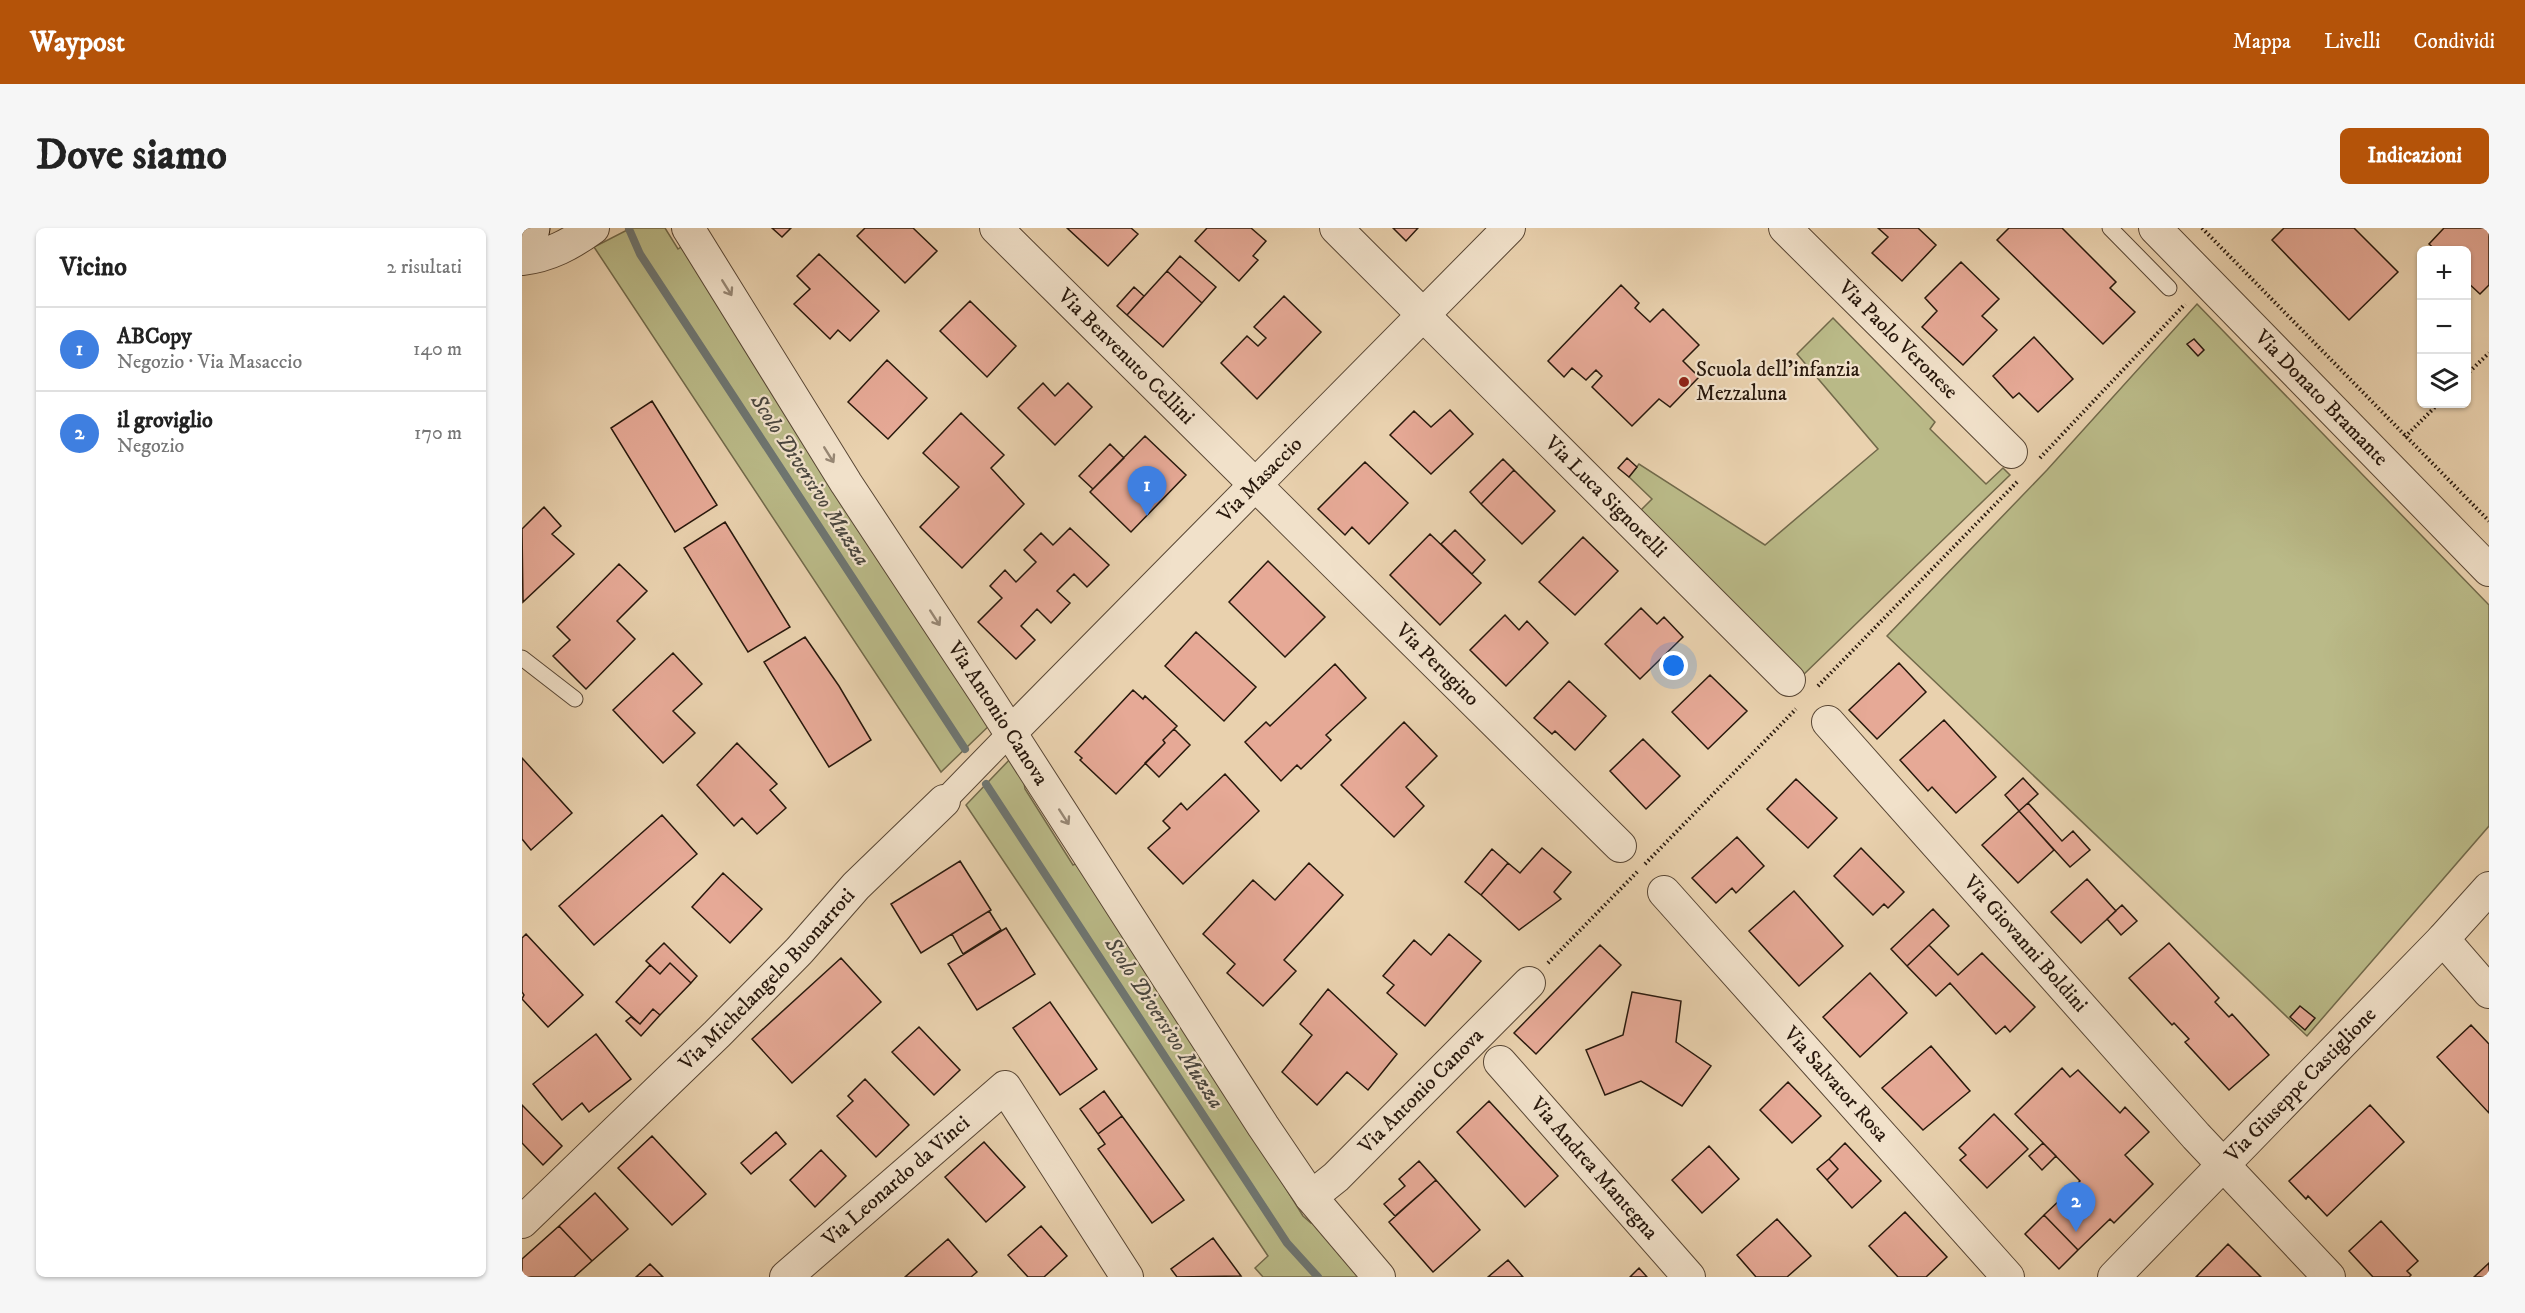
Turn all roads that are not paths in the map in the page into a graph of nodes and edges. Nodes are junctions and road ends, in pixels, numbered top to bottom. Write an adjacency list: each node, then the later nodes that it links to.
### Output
1 (533, 228): 10 (main road)
2 (593, 228): 10 (street)
3 (688, 228): 20 (street, Via Antonio Canova, one-way to 20)
4 (996, 228): 14 (street, Via Benvenuto Cellini)
5 (1336, 228): 12 (street, Via Luca Signorelli)
6 (1509, 228): 12 (street, Via Masaccio)
7 (1785, 228): 13 (street, Via Paolo Veronese)
8 (2110, 228): 11 (lane)
9 (2155, 228): 15 (street, Via Donato Bramante)
10 (522, 258)
11 (2169, 288)
12 (1423, 316): 14 (street, Via Masaccio); 17 (street, Via Luca Signorelli)
13 (2024, 463)
14 (1256, 485): 20 (street, Via Masaccio); 22 (street, Via Perugino)
15 (2489, 570)
16 (522, 658): 18 (lane)
17 (1800, 693)
18 (575, 699)
19 (1828, 722): 29 (street, Via Giovanni Boldini)
20 (1010, 733): 21 (street, Via Michelangelo Buonarroti); 30 (street, Via Antonio Canova, one-way to 30)
21 (944, 801): 31 (street, Via Michelangelo Buonarroti)
22 (1620, 846)
23 (2488, 889): 25 (street, Via Giuseppe Castiglione)
24 (1664, 892): 36 (street, Via Salvator Rosa)
25 (2443, 939): 27 (street); 29 (street, Via Giuseppe Castiglione)
26 (1528, 983): 30 (street, Via Antonio Canova)
27 (2489, 992)
28 (1500, 1062): 35 (street, Via Andrea Mantegna)
29 (2224, 1165): 37 (street, Via Giuseppe Castiglione); 38 (street, Via Giovanni Boldini)
30 (1311, 1197): 34 (street, Via Antonio Canova)
31 (522, 1222)
32 (805, 1271): 33 (street, Via Leonardo da Vinci)
33 (1127, 1277)
34 (1379, 1277)
35 (1689, 1277)
36 (2008, 1277)
37 (2114, 1277)
38 (2329, 1277)

